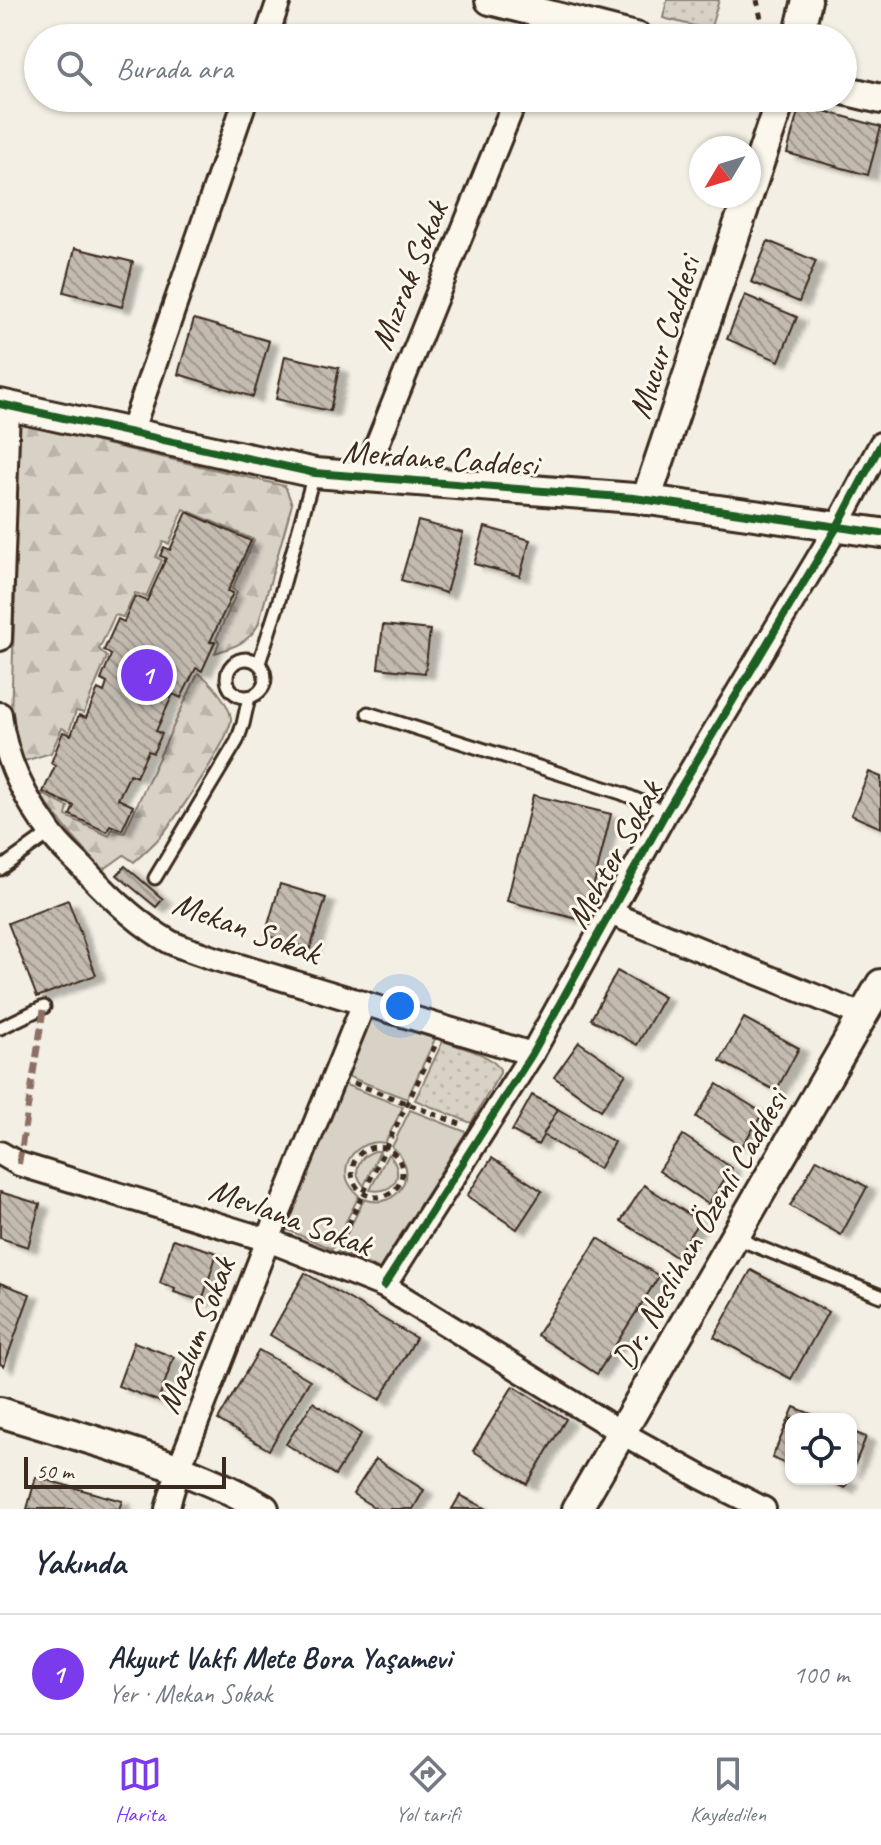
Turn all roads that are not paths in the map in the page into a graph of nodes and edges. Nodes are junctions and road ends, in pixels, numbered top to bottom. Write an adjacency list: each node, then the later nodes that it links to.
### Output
1 (279, 0): 4 (street)
2 (490, 0): 5 (street)
3 (807, 0): 6 (street)
4 (271, 24)
5 (540, 24)
6 (801, 24)
7 (857, 93): 8 (street)
8 (881, 99)
9 (241, 112): 15 (street)
10 (510, 112): 18 (street, Mızrak Sokak)
11 (776, 112): 12 (street, Mucur Caddesi)
12 (761, 156)
13 (743, 208): 19 (street, Mucur Caddesi)
14 (4, 405): 15 (street, Merdane Caddesi); 22 (street)
15 (131, 433): 17 (street, Merdane Caddesi)
16 (881, 444): 20 (street, Mehter Sokak)
17 (315, 473): 18 (street, Merdane Caddesi); 23 (lane)
18 (364, 477): 19 (street, Merdane Caddesi)
19 (646, 500): 20 (street, Merdane Caddesi)
20 (837, 527): 21 (street, Merdane Caddesi); 27 (street, Mehter Sokak)
21 (881, 533)
22 (0, 639)
23 (259, 663): 24 (lane); 24 (lane)
24 (249, 697): 30 (lane)
25 (368, 713): 27 (lane)
26 (0, 714): 28 (street, Mekan Sokak)
27 (666, 812): 31 (street, Mehter Sokak)
28 (50, 833): 29 (lane); 33 (street, Mekan Sokak)
29 (0, 869)
30 (155, 878)
31 (610, 913): 32 (street); 36 (street, Mehter Sokak)
32 (876, 997): 38 (street, Dr. Neslihan Özenli Caddesi)
33 (364, 1003): 36 (street, Mekan Sokak); 39 (street, Mazlum Sokak)
34 (44, 1007): 35 (lane)
35 (0, 1028)
36 (532, 1054): 40 (street, Mehter Sokak)
37 (0, 1153): 39 (street, Mevlana Sokak)
38 (735, 1238): 41 (lane); 43 (street, Dr. Neslihan Özenli Caddesi)
39 (268, 1240): 40 (street, Mevlana Sokak); 44 (street, Mazlum Sokak)
40 (384, 1286): 43 (street, Mevlana Sokak)
41 (881, 1296)
42 (0, 1412): 44 (street)
43 (622, 1433): 47 (street, Dr. Neslihan Özenli Caddesi); 48 (street, Mevlana Sokak)
44 (179, 1468): 45 (street, Mazlum Sokak); 46 (street)
45 (167, 1509)
46 (264, 1509)
47 (577, 1509)
48 (764, 1509)

